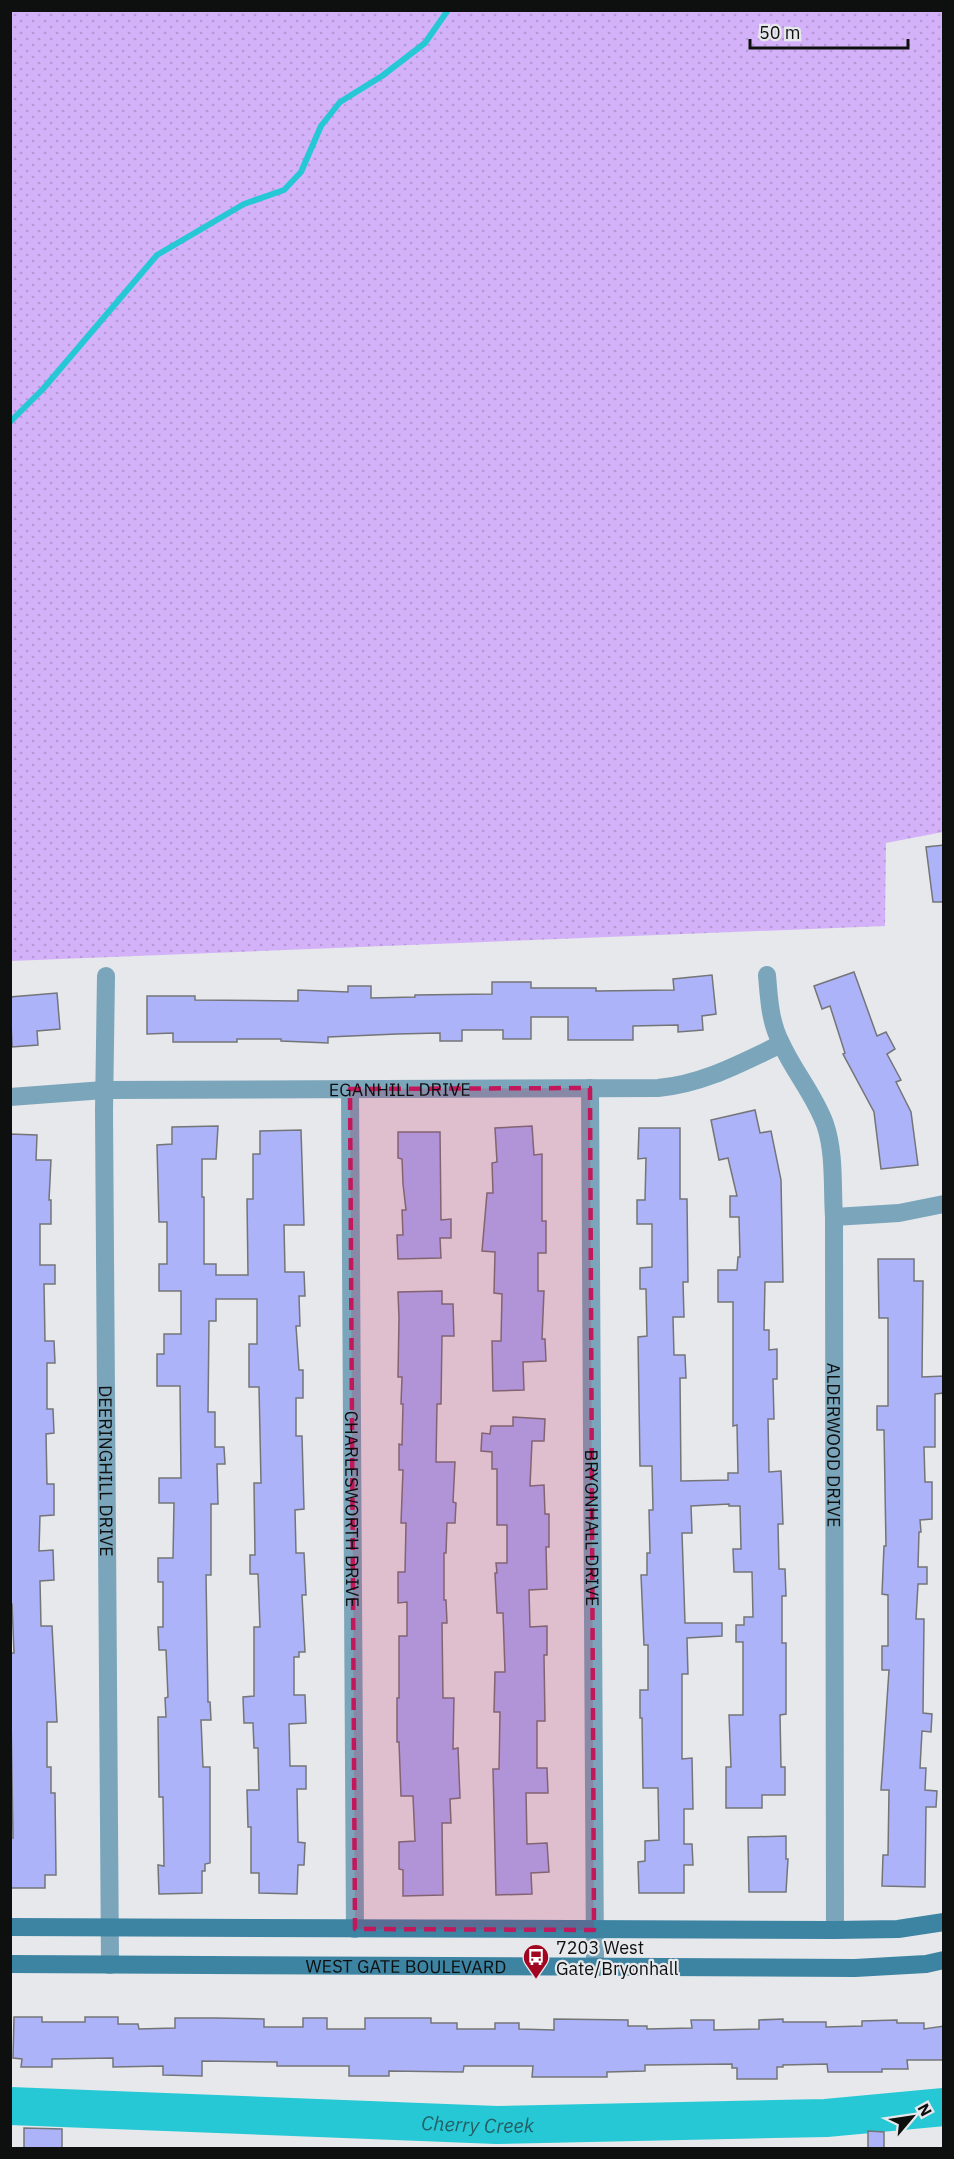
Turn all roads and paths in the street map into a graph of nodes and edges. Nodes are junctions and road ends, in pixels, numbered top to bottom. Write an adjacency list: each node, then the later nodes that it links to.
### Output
1 (767, 975): 3 (street, ALDERWOOD DRIVE)
2 (106, 976): 6 (street, DEERINGHILL DRIVE)
3 (781, 1044): 4 (street, EGANHILL DRIVE); 9 (street, ALDERWOOD DRIVE)
4 (590, 1088): 5 (street, EGANHILL DRIVE); 14 (street, BRYONHALL DRIVE)
5 (350, 1089): 6 (street, EGANHILL DRIVE); 13 (street, CHARLESWORTH DRIVE)
6 (104, 1090): 7 (street, EGANHILL DRIVE); 12 (street, DEERINGHILL DRIVE)
7 (10, 1097)
8 (944, 1204): 9 (street)
9 (834, 1217): 15 (street, ALDERWOOD DRIVE)
10 (944, 1922): 15 (main road, WEST GATE BOULEVARD)
11 (10, 1927): 12 (main road, WEST GATE BOULEVARD)
12 (110, 1927): 13 (main road, WEST GATE BOULEVARD); 18 (street, DEERINGHILL DRIVE)
13 (356, 1929): 14 (main road, WEST GATE BOULEVARD)
14 (594, 1930): 15 (main road, WEST GATE BOULEVARD); 19 (street, BRYONHALL DRIVE)
15 (835, 1930)
16 (944, 1960): 19 (main road, WEST GATE BOULEVARD)
17 (10, 1964): 18 (main road, WEST GATE BOULEVARD)
18 (110, 1965): 19 (main road, WEST GATE BOULEVARD)
19 (595, 1966)

